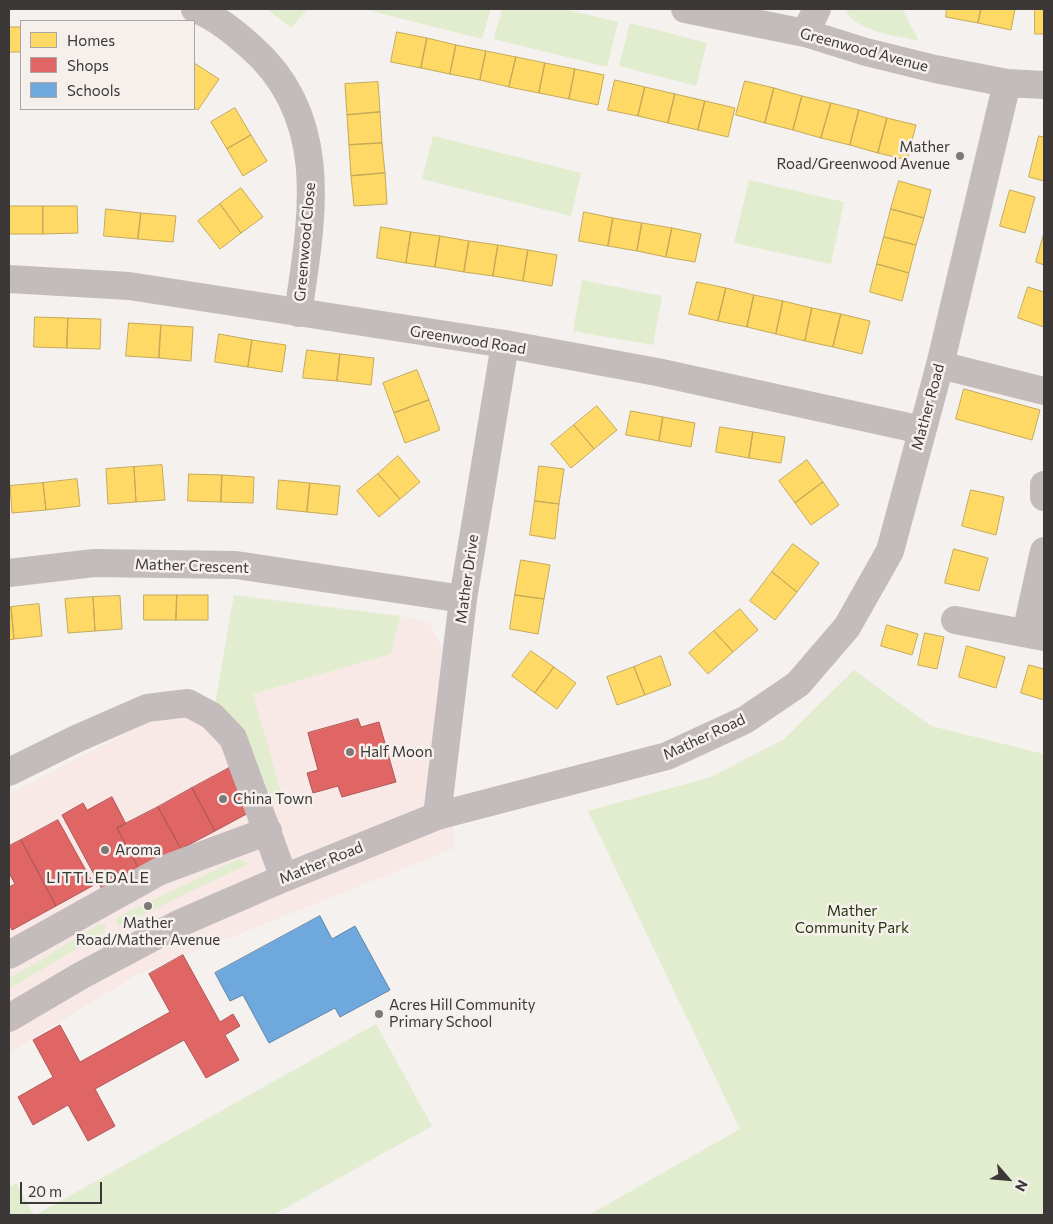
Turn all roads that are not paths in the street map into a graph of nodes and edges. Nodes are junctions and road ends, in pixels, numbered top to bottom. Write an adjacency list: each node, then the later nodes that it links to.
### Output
1 (195, 9): 8 (street, Greenwood Close)
2 (685, 9): 4 (street, Greenwood Avenue)
3 (817, 9): 4 (street)
4 (805, 33): 5 (street, Greenwood Avenue)
5 (1007, 83): 6 (street, Greenwood Avenue); 10 (street, Mather Road)
6 (1044, 85)
7 (9, 279): 8 (street, Greenwood Road)
8 (298, 313): 9 (street, Greenwood Road)
9 (505, 344): 12 (street, Greenwood Road); 17 (street, Mather Drive)
10 (940, 365): 11 (street); 12 (street, Mather Road)
11 (1044, 391)
12 (922, 430): 21 (street, Mather Road)
13 (1044, 484): 14 (street)
14 (1044, 497)
15 (1044, 551): 19 (street)
16 (9, 573): 17 (street, Mather Crescent)
17 (463, 599): 21 (street, Mather Drive)
18 (955, 620): 19 (street)
19 (1035, 635)
20 (9, 772): 22 (street)
21 (437, 816): 23 (street, Mather Road)
22 (268, 831): 23 (street); 24 (street)
23 (284, 878): 25 (street, Mather Road)
24 (9, 955)
25 (9, 1018)

